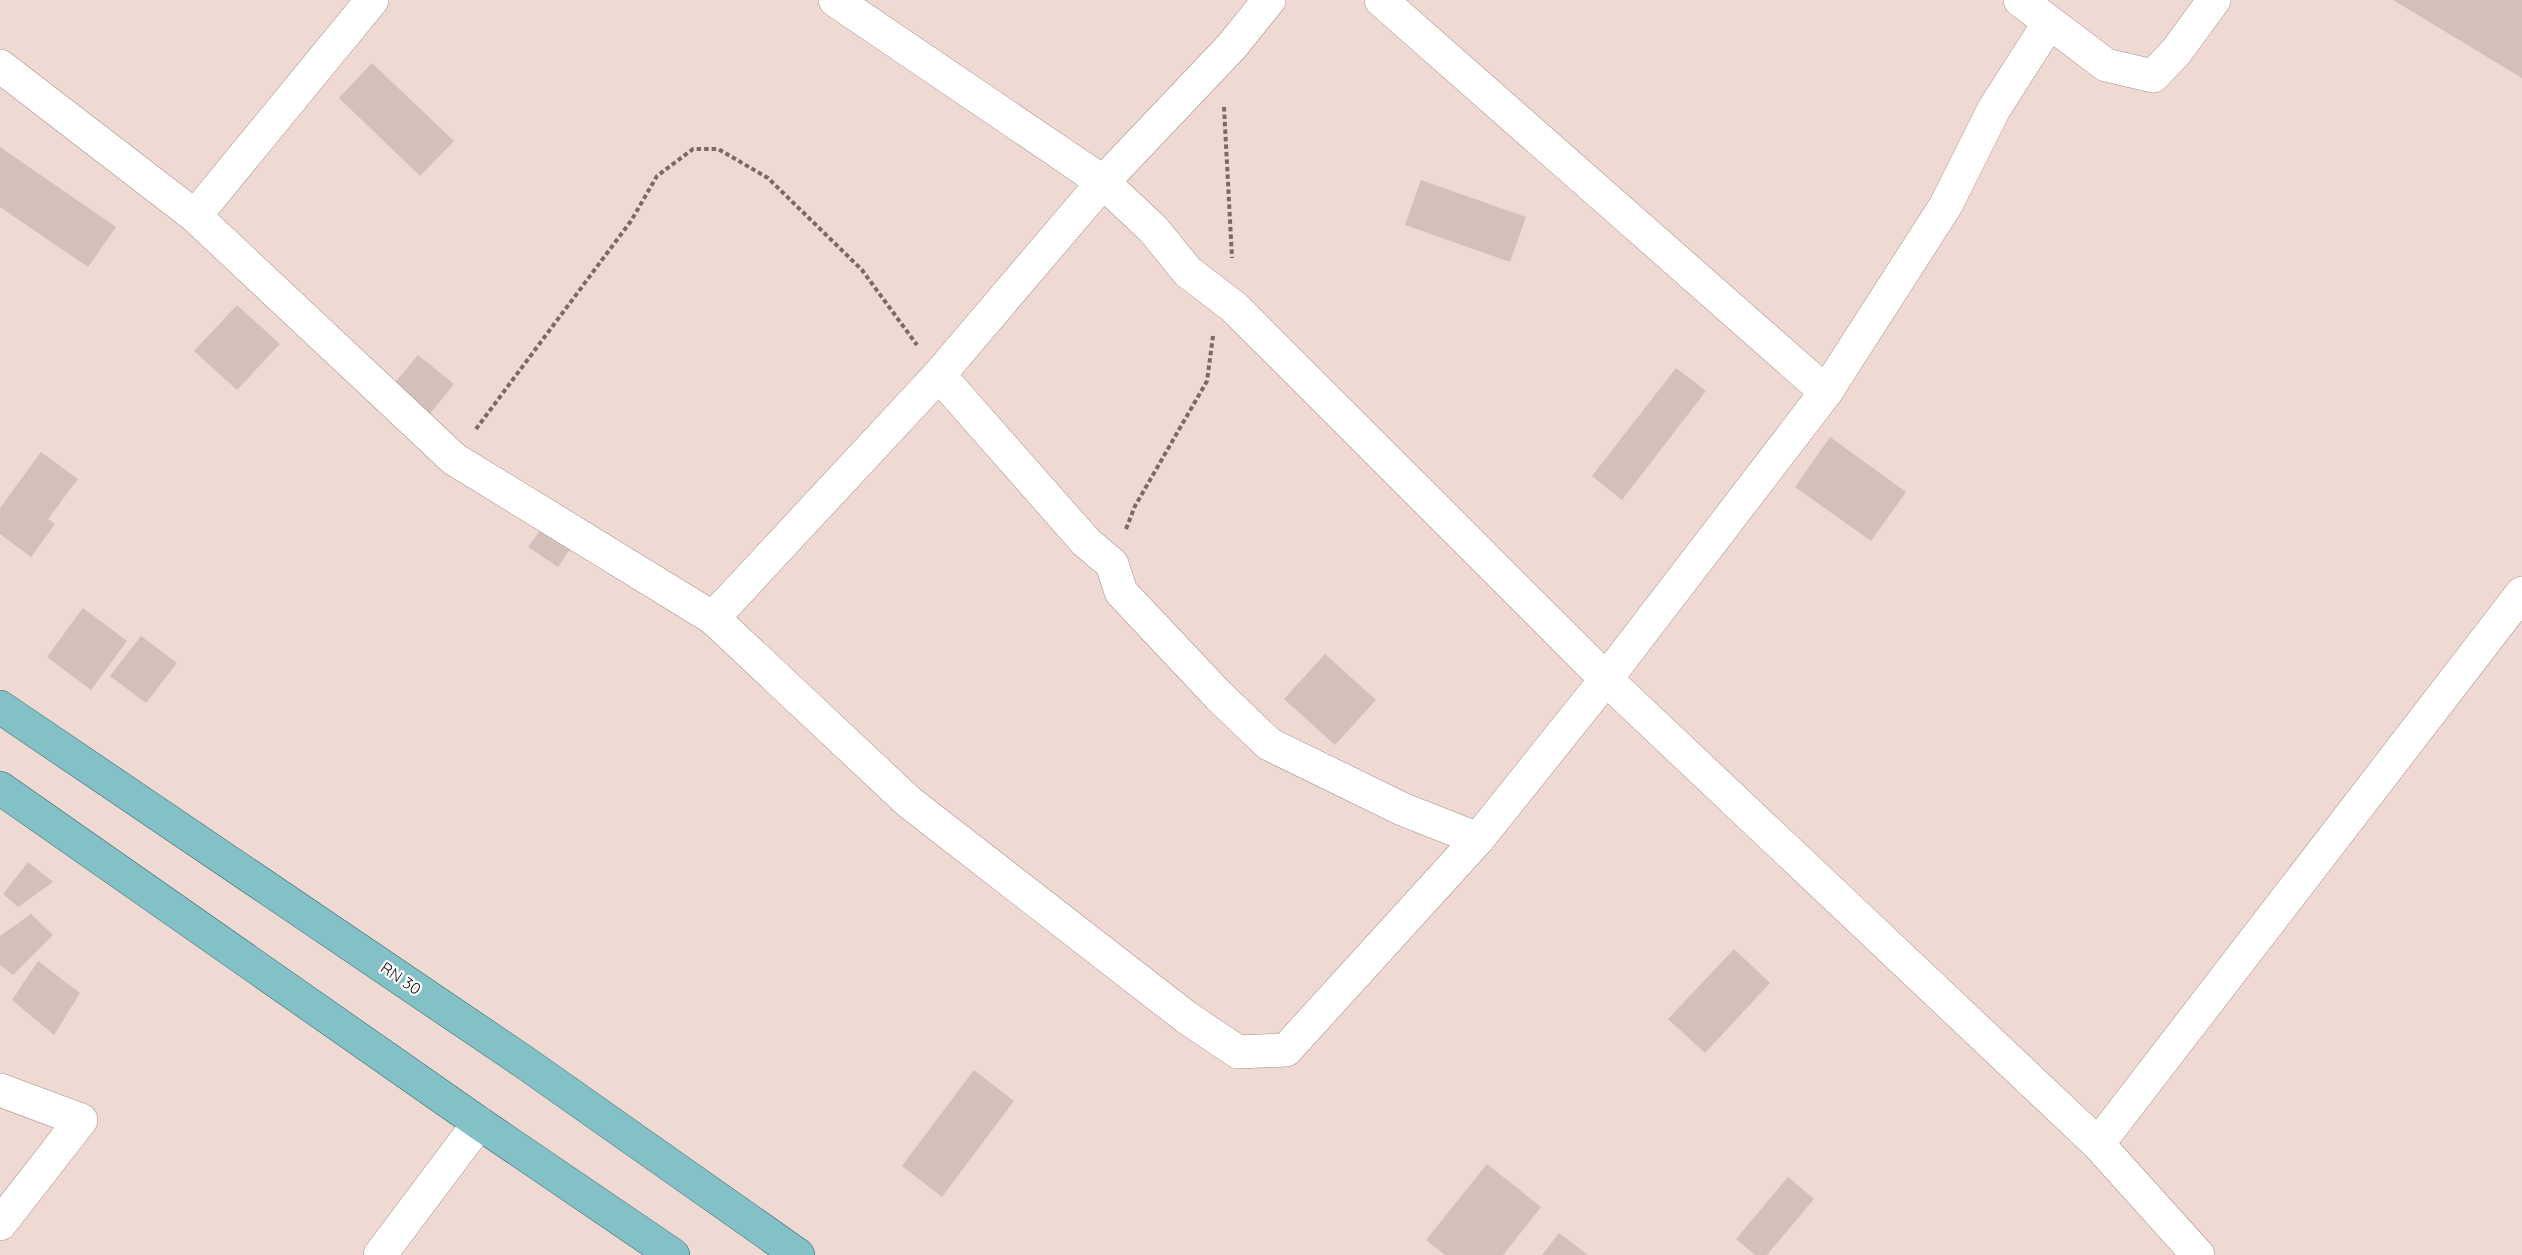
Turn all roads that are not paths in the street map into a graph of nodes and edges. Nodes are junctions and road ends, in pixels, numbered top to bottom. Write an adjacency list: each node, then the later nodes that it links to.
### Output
1 (372, 0): 10 (street)
2 (834, 0): 9 (street)
3 (1269, 0): 9 (street)
4 (1381, 0): 12 (street)
5 (2020, 0): 7 (street)
6 (2214, 0): 7 (street)
7 (2049, 23): 12 (street)
8 (0, 66): 10 (street)
9 (1103, 182): 11 (street); 15 (street)
10 (195, 216): 14 (street)
11 (939, 375): 14 (street); 18 (street)
12 (1826, 392): 15 (street)
13 (2522, 593): 21 (street)
14 (713, 618): 18 (street)
15 (1606, 679): 18 (street); 21 (street)
16 (0, 707): 25 (main road, RN 30 / RN 30)
17 (0, 788): 20 (main road)
18 (1478, 838)
19 (0, 1090): 22 (street)
20 (479, 1123): 23 (street); 24 (main road)
21 (2098, 1144): 26 (street)
22 (0, 1224)
23 (380, 1255)
24 (673, 1255)
25 (798, 1255)
26 (2198, 1255)

